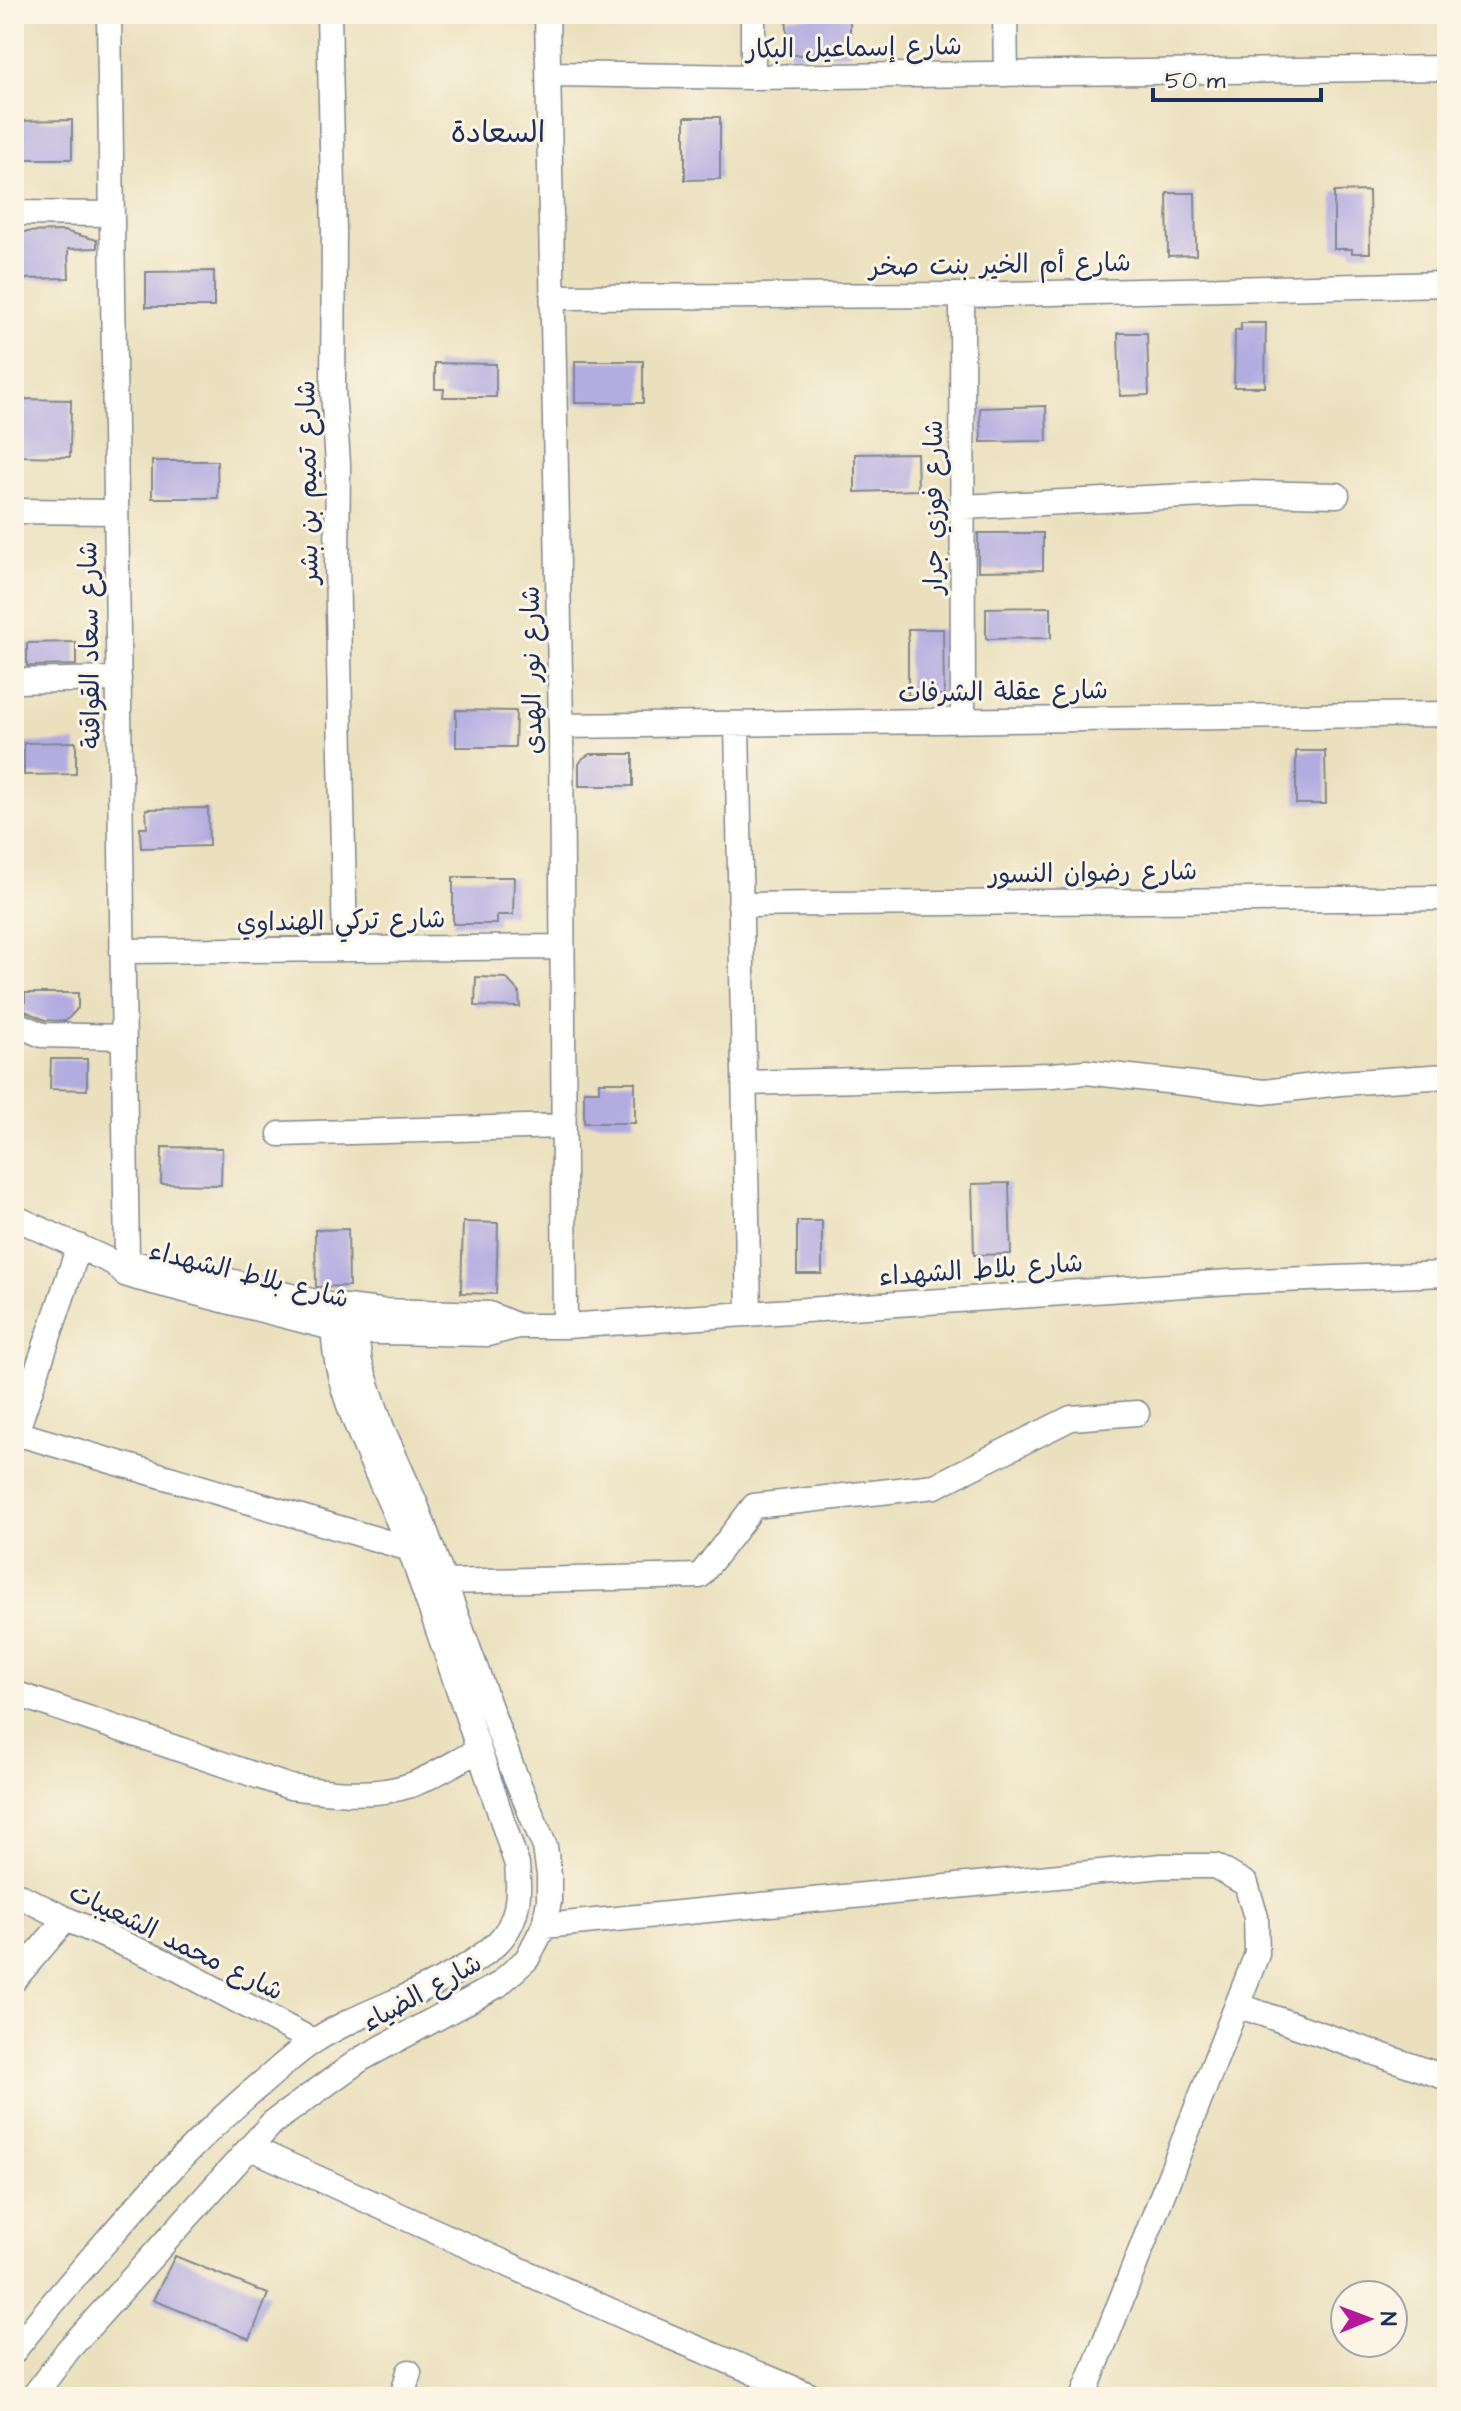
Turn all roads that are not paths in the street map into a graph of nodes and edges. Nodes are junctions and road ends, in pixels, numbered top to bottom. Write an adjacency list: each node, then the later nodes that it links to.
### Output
1 (109, 14): 11 (street, شارع سعاد القواقنة)
2 (329, 14): 28 (street, شارع تميم بن بشر)
3 (547, 14): 7 (street, شارع نور الهدى)
4 (753, 14): 9 (street)
5 (1005, 14): 8 (street)
6 (1447, 68): 8 (street, شارع إسماعيل البكار)
7 (549, 74): 9 (street, شارع إسماعيل البكار); 14 (street, شارع نور الهدى)
8 (1006, 74): 9 (street, شارع إسماعيل البكار)
9 (753, 77)
10 (14, 213): 11 (street)
11 (110, 214): 18 (street, شارع سعاد القواقنة)
12 (1447, 284): 13 (street, شارع أم الخير بنت صخر)
13 (962, 295): 14 (street, شارع أم الخير بنت صخر); 16 (street, شارع فوزي جرار)
14 (554, 297): 24 (street, شارع نور الهدى)
15 (1337, 495): 16 (street)
16 (962, 507): 22 (street, شارع فوزي جرار)
17 (14, 511): 18 (street)
18 (115, 512): 19 (street, شارع سعاد القواقنة)
19 (119, 679): 20 (street); 29 (street, شارع سعاد القواقنة)
20 (14, 681)
21 (1447, 714): 22 (street, شارع عقلة الشرفات)
22 (963, 720): 23 (street, شارع عقلة الشرفات)
23 (737, 724): 24 (street, شارع عقلة الشرفات); 26 (street)
24 (561, 726): 27 (street, شارع نور الهدى)
25 (1447, 898): 26 (street, شارع رضوان النسور)
26 (740, 905): 33 (street)
27 (561, 947): 28 (street, شارع تركي الهنداوي); 34 (street, شارع نور الهدى)
28 (345, 949): 29 (street, شارع تركي الهنداوي)
29 (122, 951): 31 (street, شارع سعاد القواقنة)
30 (14, 1023): 31 (street)
31 (123, 1037): 38 (street, شارع سعاد القواقنة)
32 (1447, 1076): 33 (street)
33 (745, 1083): 40 (street)
34 (563, 1126): 35 (street); 42 (street, شارع نور الهدى)
35 (280, 1134)
36 (14, 1217): 37 (street, شارع بلاط الشهداء)
37 (79, 1246): 38 (street, شارع بلاط الشهداء); 44 (street)
38 (122, 1266): 41 (street, شارع بلاط الشهداء)
39 (1447, 1274): 40 (street, شارع بلاط الشهداء)
40 (749, 1314): 42 (street, شارع بلاط الشهداء)
41 (345, 1318): 42 (street, شارع بلاط الشهداء); 45 (street, شارع الضياء); 46 (street, شارع الضياء)
42 (565, 1326)
43 (1137, 1413): 46 (street)
44 (15, 1436): 45 (street)
45 (410, 1549): 48 (street, شارع الضياء)
46 (442, 1582): 51 (street, شارع الضياء)
47 (14, 1693): 48 (street)
48 (479, 1750): 54 (street, شارع الضياء)
49 (14, 1893): 50 (street, شارع محمد الشعيبات)
50 (66, 1919): 52 (street); 54 (street, شارع محمد الشعيبات)
51 (544, 1926): 53 (street); 56 (street, شارع الضياء)
52 (14, 1980)
53 (1237, 2005): 55 (street); 59 (street)
54 (313, 2041): 57 (street, شارع الضياء)
55 (1447, 2078)
56 (251, 2148): 60 (street, شارع الضياء); 62 (street)
57 (14, 2351)
58 (409, 2372): 61 (street)
59 (1087, 2396)
60 (33, 2397)
61 (402, 2397)
62 (814, 2397)

